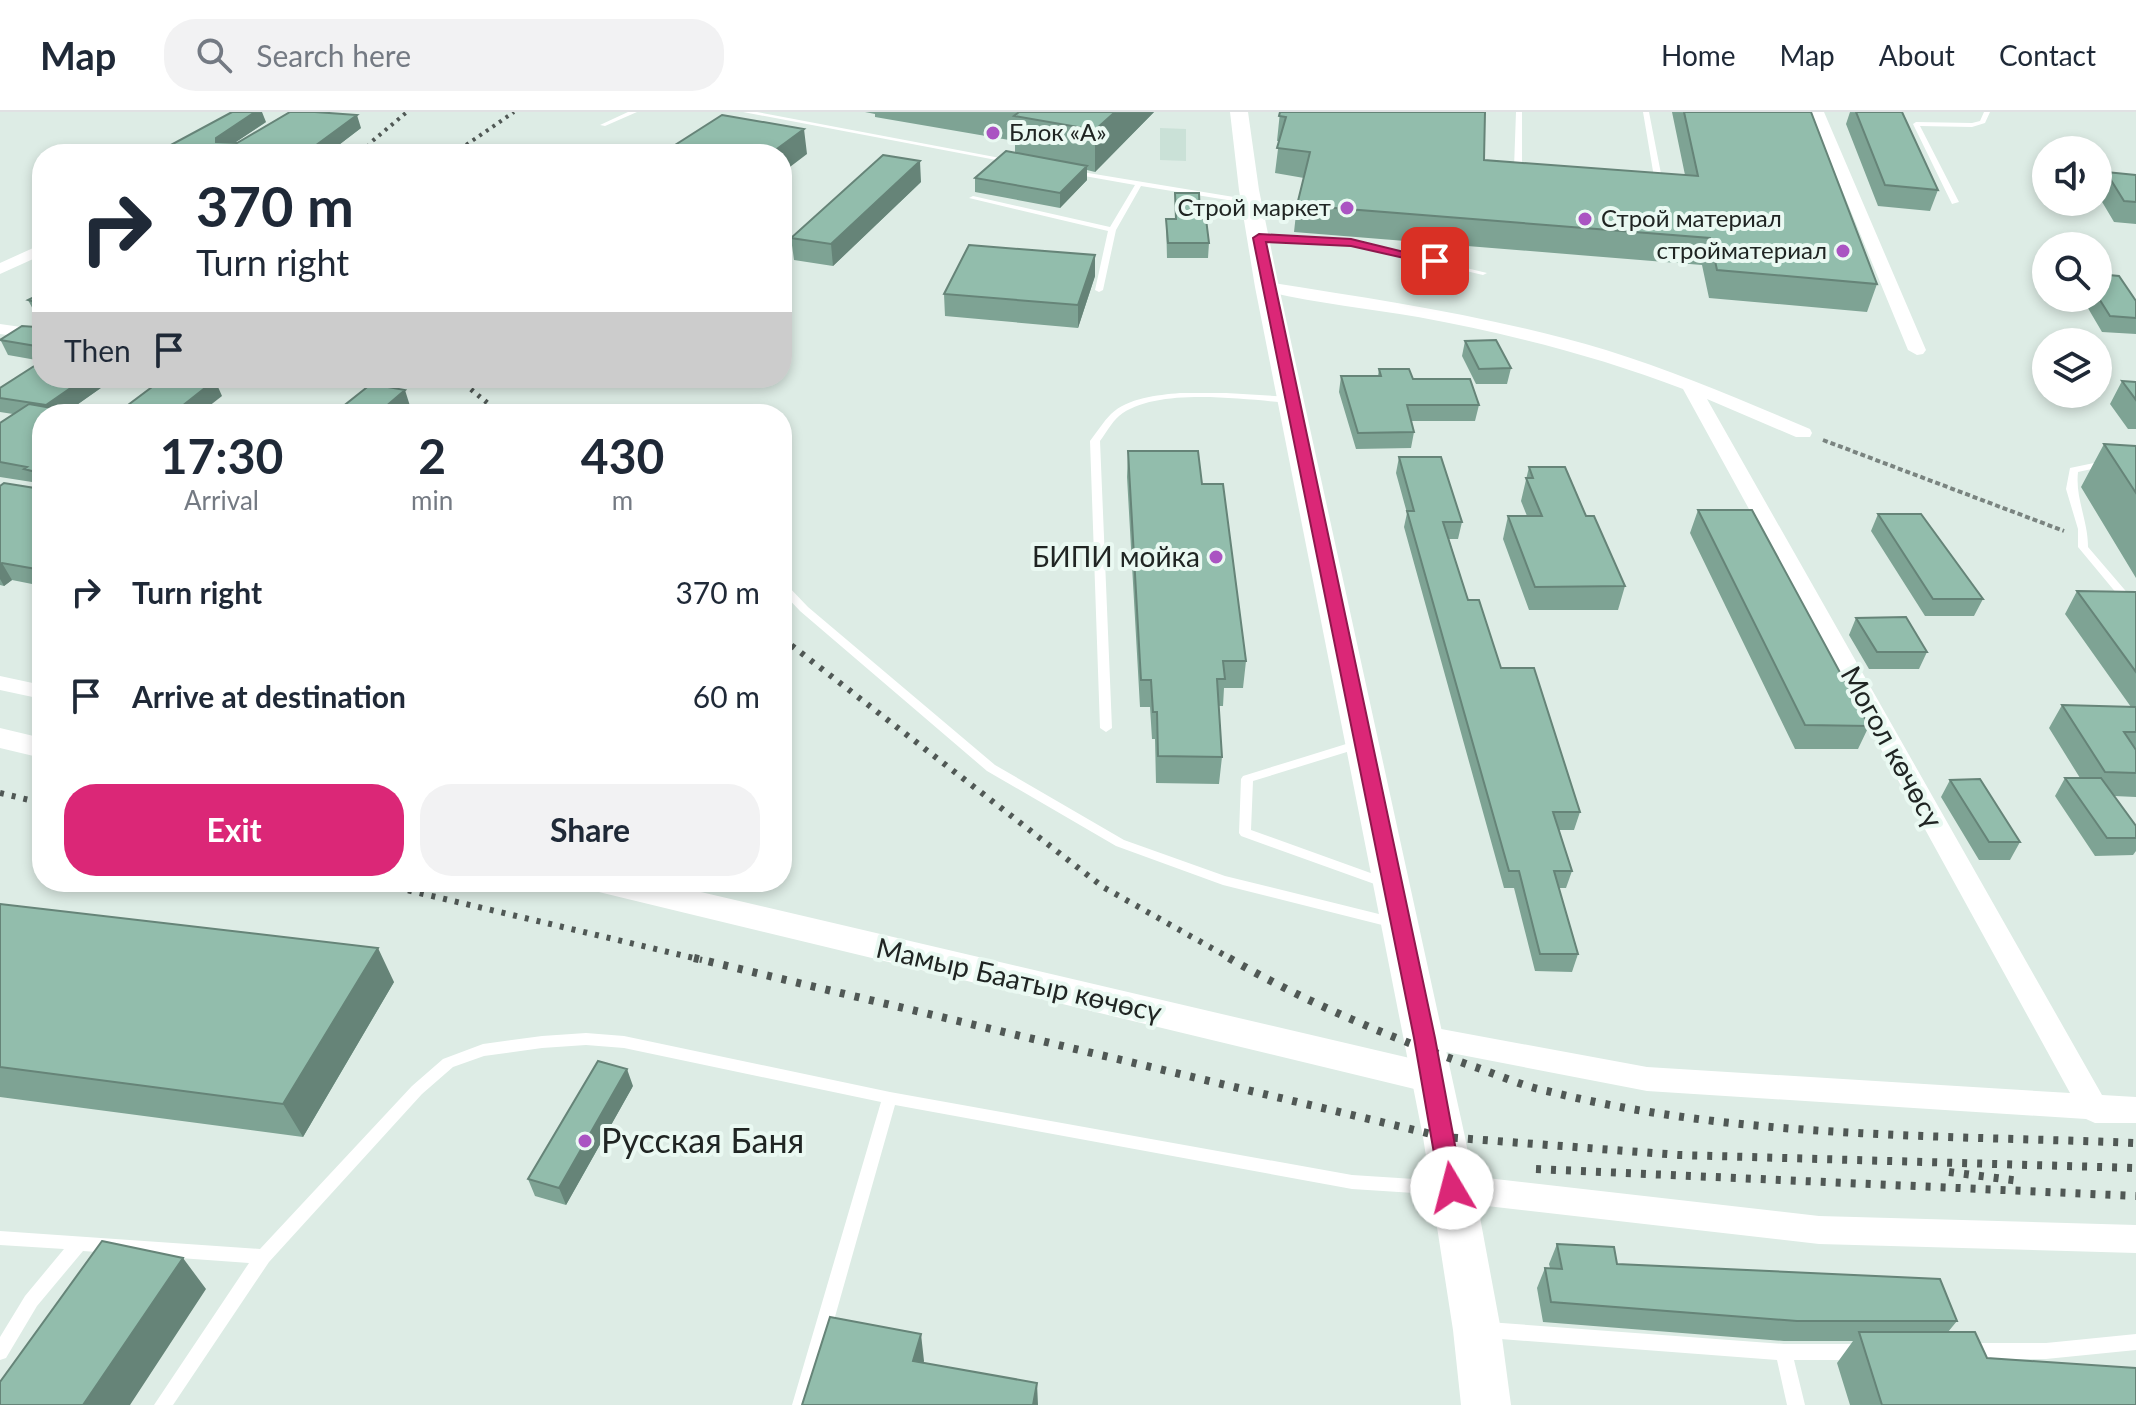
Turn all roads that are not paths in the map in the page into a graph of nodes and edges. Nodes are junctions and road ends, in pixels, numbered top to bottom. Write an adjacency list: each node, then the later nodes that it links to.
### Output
1 (634, 112): 8 (lane)
2 (746, 112): 9 (lane)
3 (1239, 112): 15 (main road)
4 (1519, 112): 10 (lane)
5 (1646, 112): 12 (lane)
6 (1817, 112): 26 (street)
7 (1987, 112): 16 (lane)
8 (603, 125)
9 (1018, 162)
10 (1534, 169)
11 (1063, 170): 13 (lane)
12 (1642, 178)
13 (1138, 185): 15 (lane); 17 (lane)
14 (973, 198): 17 (lane)
15 (1252, 202): 18 (main road)
16 (1955, 202)
17 (1112, 230): 23 (lane)
18 (1259, 238): 21 (lane); 22 (main road)
19 (32, 254): 20 (street)
20 (0, 269)
21 (1483, 273)
22 (1267, 287): 27 (street); 28 (main road)
23 (1099, 290)
24 (0, 329): 25 (street)
25 (32, 334)
26 (1917, 350)
27 (1690, 385): 29 (street); 45 (street, Могол көчөсү)
28 (1291, 400): 35 (lane); 37 (main road)
29 (1803, 433)
30 (2136, 451): 32 (lane)
31 (792, 596): 41 (lane)
32 (2136, 610)
33 (0, 683): 34 (street)
34 (32, 690)
35 (1106, 728)
36 (0, 738): 38 (street)
37 (1363, 743): 39 (main road); 39 (lane)
38 (32, 746)
39 (1392, 885): 41 (main road)
40 (649, 892): 43 (street, Мамыр Баатыр көчөсү)
41 (1401, 925): 42 (main road)
42 (1425, 1038): 43 (main road); 45 (street)
43 (1431, 1078): 47 (main road)
44 (890, 1098): 47 (lane); 51 (lane); 59 (lane)
45 (2095, 1110): 46 (street)
46 (2136, 1110)
47 (1452, 1188): 49 (street); 52 (main road)
48 (0, 1238): 50 (lane)
49 (2136, 1239)
50 (79, 1243): 51 (lane); 55 (lane)
51 (263, 1257): 58 (lane)
52 (1477, 1330): 56 (lane); 60 (main road)
53 (2136, 1342): 54 (lane)
54 (1953, 1351)
55 (0, 1352)
56 (1784, 1352): 57 (lane); 61 (lane)
57 (1877, 1352)
58 (163, 1405)
59 (801, 1405)
60 (1486, 1405)
61 (1796, 1405)

